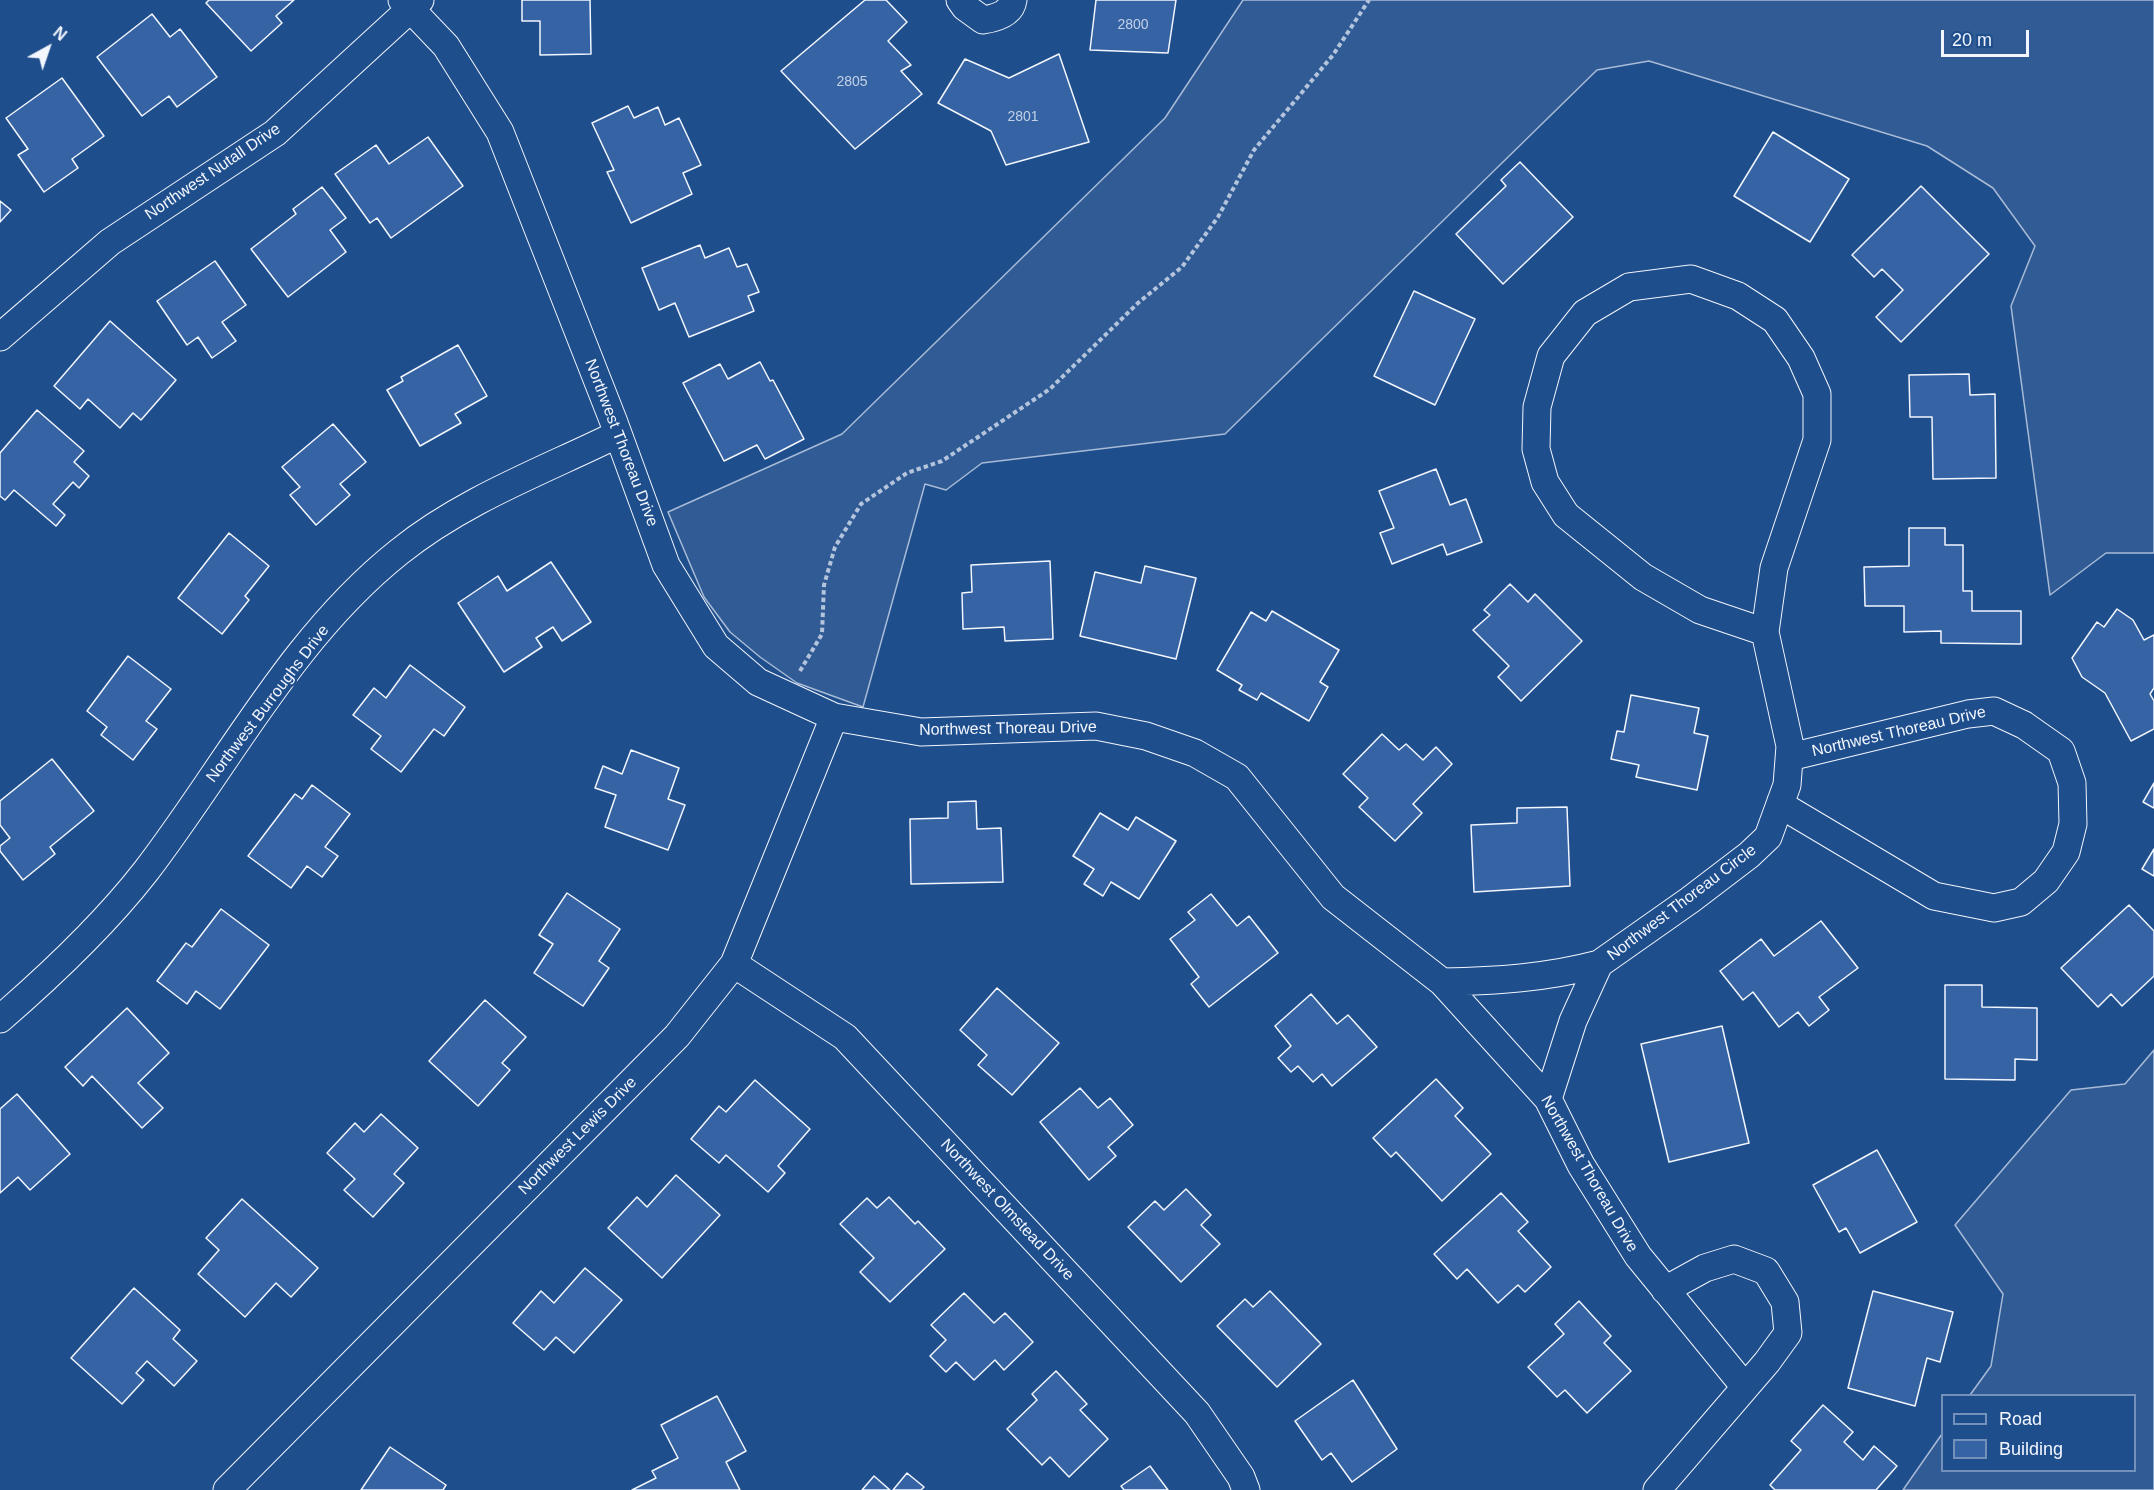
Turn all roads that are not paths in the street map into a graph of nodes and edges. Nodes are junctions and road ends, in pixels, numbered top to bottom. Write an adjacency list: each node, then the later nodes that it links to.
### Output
1 (960, 0): 2 (street)
2 (1013, 0)
3 (411, 3): 4 (street, Northwest Nutall Drive); 5 (street, Northwest Thoreau Drive)
4 (0, 337)
5 (618, 434): 7 (street, Northwest Thoreau Drive); 13 (street, Northwest Burroughs Drive)
6 (1765, 632): 6 (street, Northwest Thoreau Circle); 8 (street, Northwest Thoreau Circle)
7 (834, 717): 10 (street, Northwest Lewis Drive); 12 (street, Northwest Thoreau Drive)
8 (1790, 757): 9 (street, Northwest Thoreau Circle); 9 (street, Northwest Thoreau Drive)
9 (1781, 801): 11 (street, Northwest Thoreau Circle)
10 (734, 964): 17 (street, Northwest Lewis Drive); 18 (street, Northwest Olmstead Drive)
11 (1599, 964): 12 (street, Northwest Thoreau Circle); 14 (street, Northwest Thoreau Circle)
12 (1442, 982): 14 (street, Northwest Thoreau Drive)
13 (0, 1019)
14 (1548, 1099): 15 (street, Northwest Thoreau Drive)
15 (1665, 1290): 16 (street, Northwest Thoreau Drive); 16 (street)
16 (1745, 1388): 19 (street)
17 (227, 1490)
18 (1246, 1490)
19 (1657, 1490)

